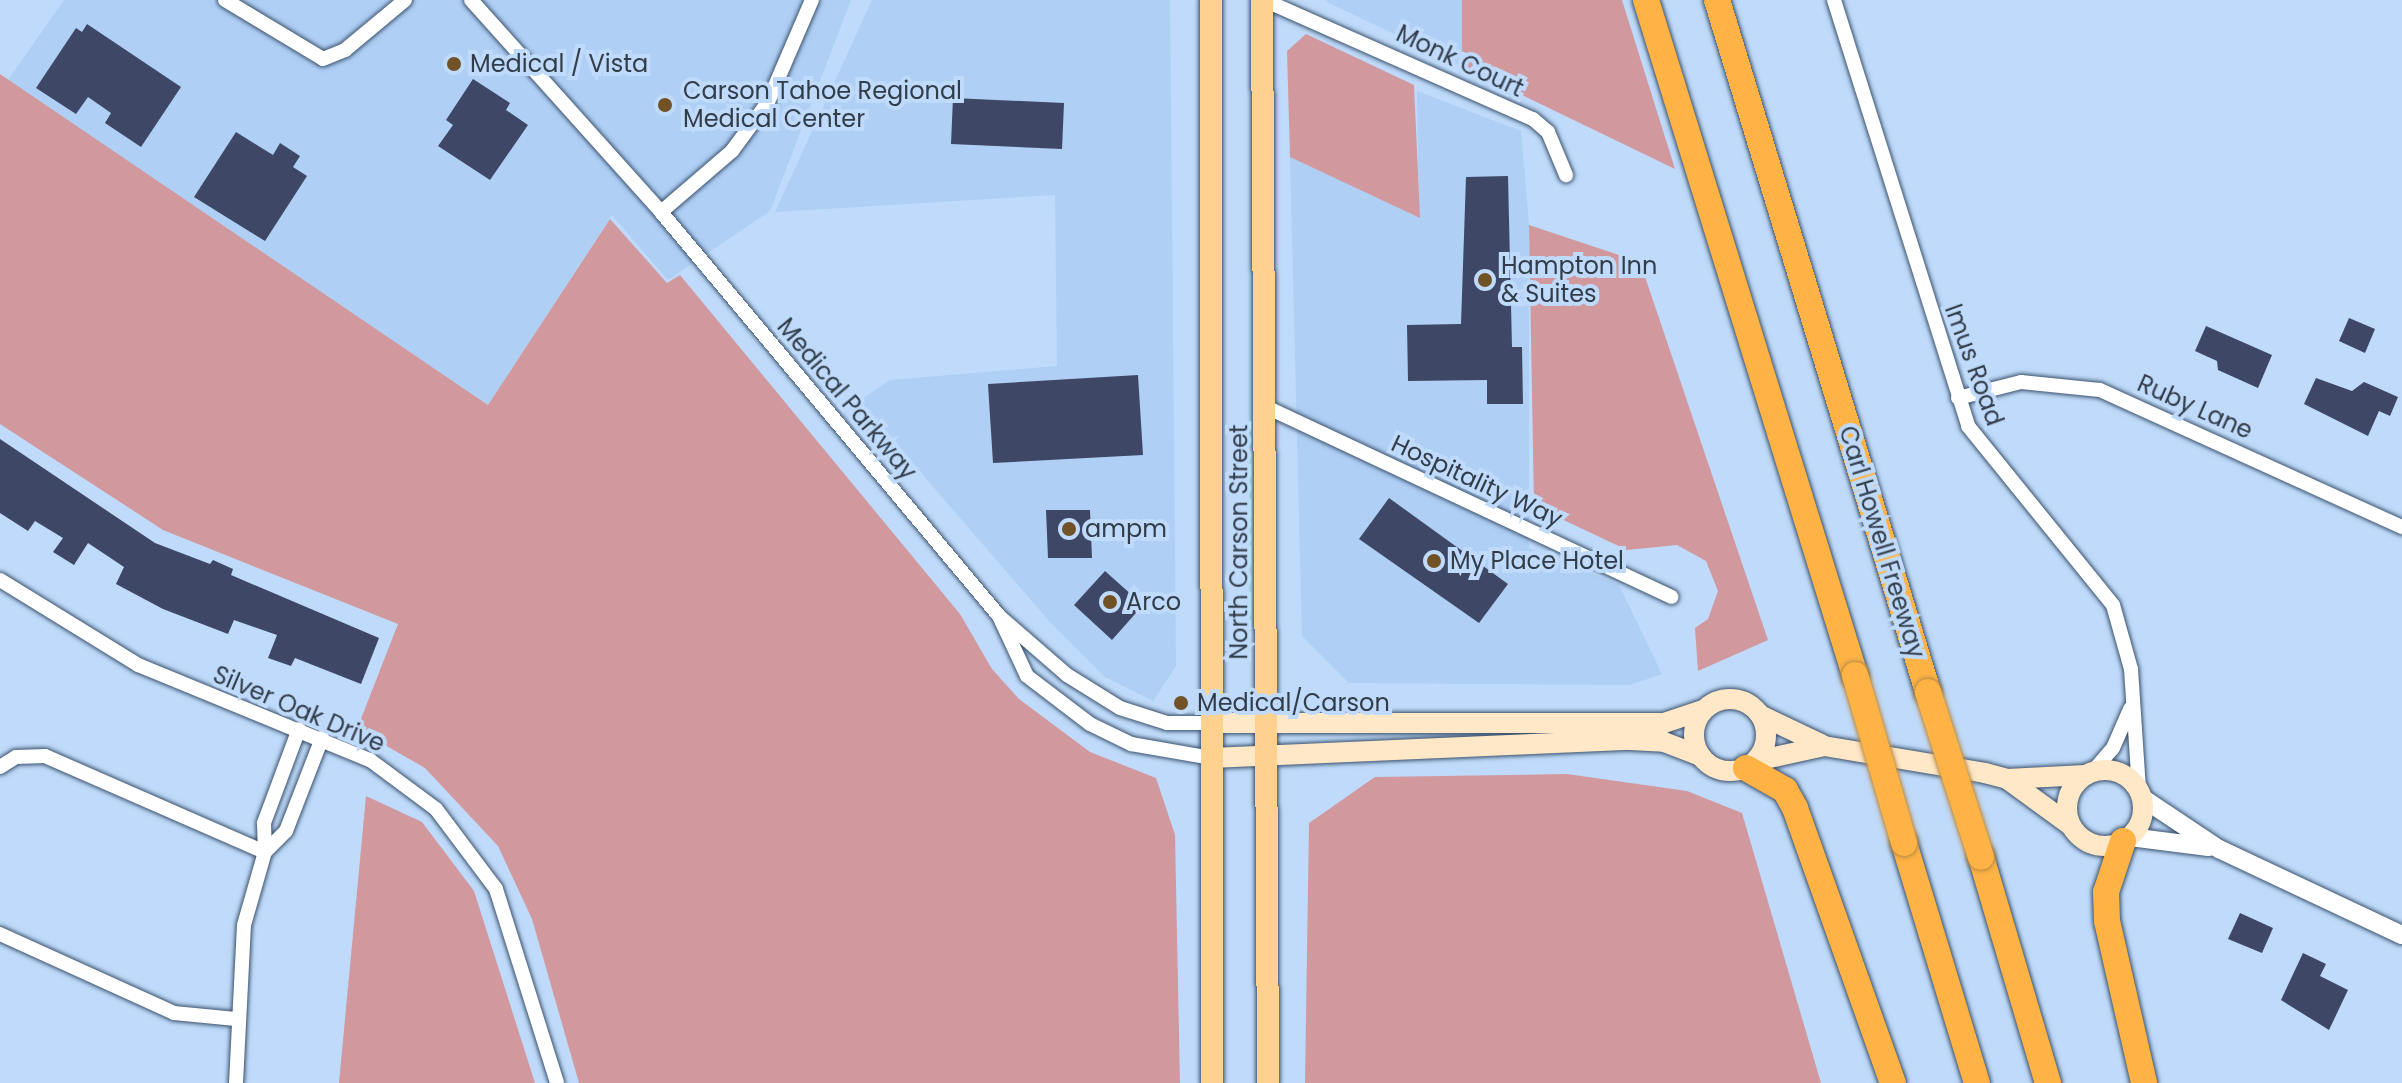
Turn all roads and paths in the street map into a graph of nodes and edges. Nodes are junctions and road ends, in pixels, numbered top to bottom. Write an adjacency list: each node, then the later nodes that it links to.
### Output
1 (225, 0): 2 (street)
2 (405, 0)
3 (471, 0): 11 (street, Medical Parkway)
4 (812, 0): 11 (street)
5 (1211, 0): 22 (main road, North Carson Street)
6 (1263, 0): 10 (street, Monk Court); 13 (main road, North Carson Street)
7 (1646, 0): 46 (highway, bridge)
8 (1717, 0): 47 (highway, Carl Howell Freeway, bridge)
9 (1834, 0): 12 (street, Imus Road)
10 (1566, 175)
11 (661, 212): 17 (street, Medical Parkway)
12 (1958, 398): 14 (street, Ruby Lane); 18 (street, Imus Road)
13 (1264, 406): 16 (street, Hospitality Way); 21 (main road, North Carson Street)
14 (2402, 527)
15 (0, 580): 23 (street, Silver Oak Drive)
16 (1672, 597)
17 (999, 616): 22 (street, Medical Parkway); 28 (street, Medical Parkway)
18 (2130, 709): 31 (street, Imus Road); 33 (street, Imus Road)
19 (1703, 710): 20 (main road); 21 (main road); 27 (main road)
20 (1760, 715): 25 (main road); 29 (main road)
21 (1265, 722): 22 (main road); 26 (main road, North Carson Street)
22 (1211, 723): 28 (main road, North Carson Street)
23 (299, 729): 24 (street, Silver Oak Drive); 37 (street)
24 (322, 738): 37 (street); 42 (street, Silver Oak Drive)
25 (1824, 746): 29 (main road); 32 (main road)
26 (1266, 754): 27 (main road); 28 (main road); 44 (main road, North Carson Street)
27 (1700, 756): 29 (main road)
28 (1211, 758): 43 (main road, North Carson Street)
29 (1751, 764): 45 (highway)
30 (0, 767): 37 (street)
31 (2089, 773): 32 (main road); 33 (main road); 34 (main road)
32 (2007, 779): 34 (main road)
33 (2140, 793): 35 (main road); 36 (street)
34 (2070, 825): 35 (main road)
35 (2126, 839): 36 (street); 48 (highway)
36 (2219, 849): 39 (street)
37 (265, 852): 40 (street)
38 (0, 934): 40 (street)
39 (2402, 935)
40 (236, 1019): 41 (street)
41 (236, 1083)
42 (557, 1083)
43 (1212, 1083)
44 (1268, 1083)
45 (1893, 1083)
46 (1977, 1083)
47 (2048, 1083)
48 (2144, 1083)

